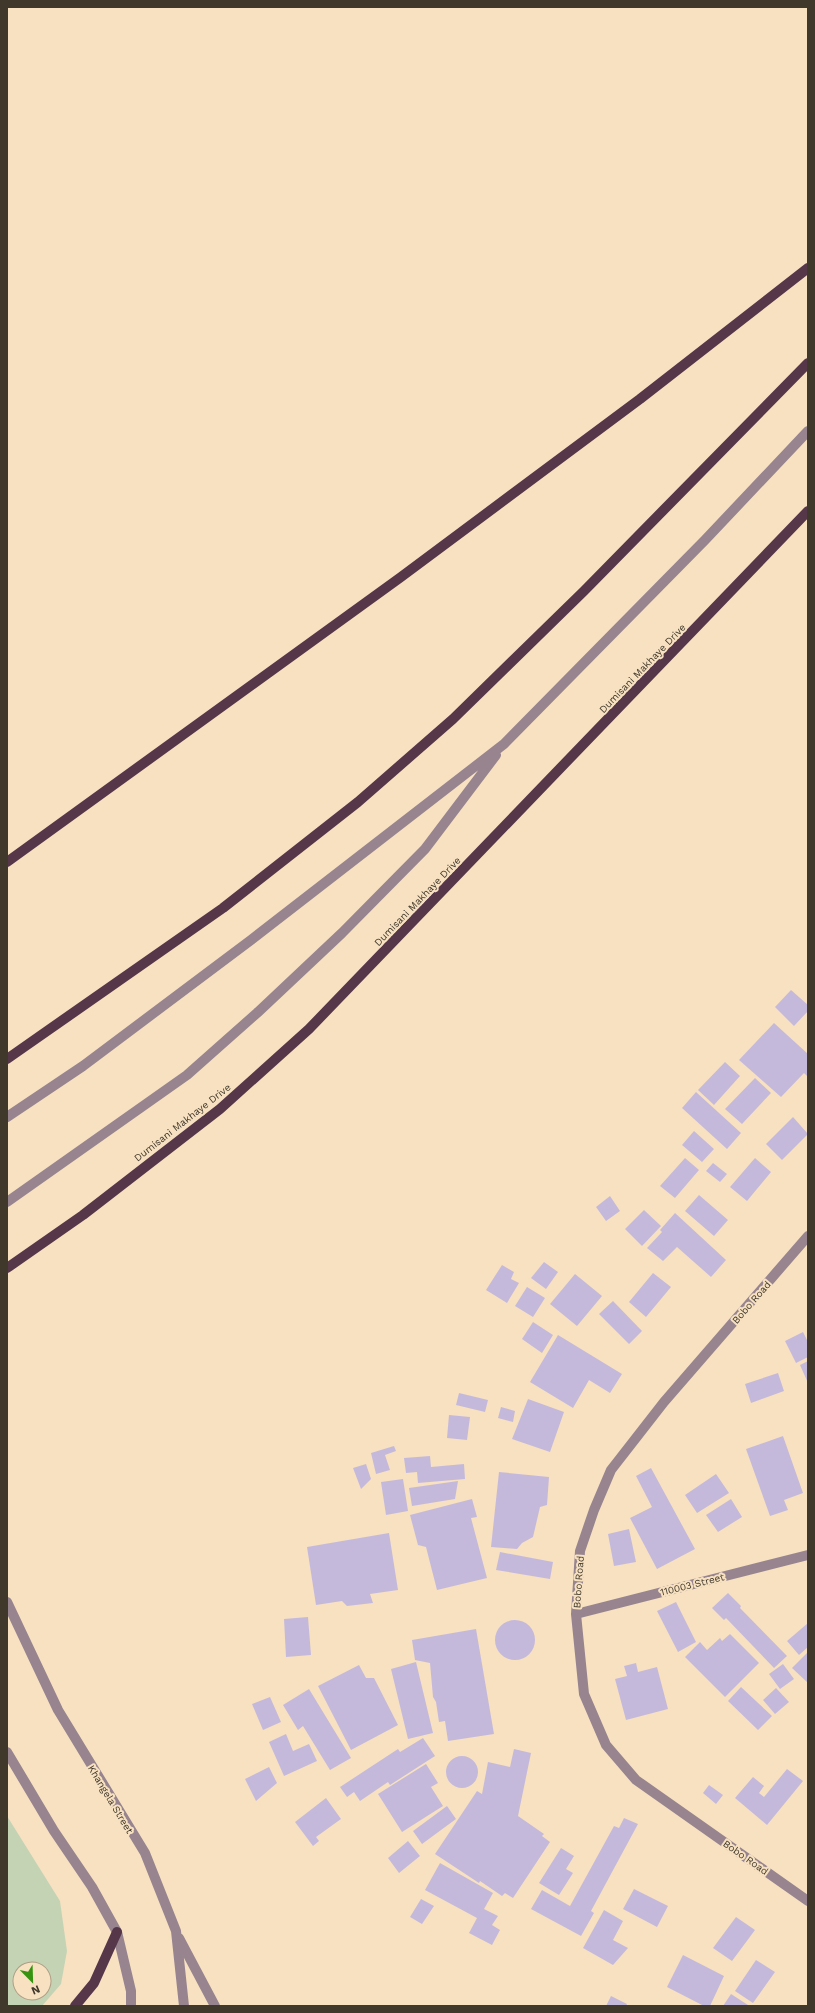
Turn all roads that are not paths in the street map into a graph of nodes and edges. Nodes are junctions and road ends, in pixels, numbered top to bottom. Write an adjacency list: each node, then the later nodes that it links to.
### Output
1 (808, 268): 6 (main road)
2 (808, 362): 7 (main road)
3 (808, 431): 5 (street)
4 (808, 511): 11 (main road, Dumisani Makhaye Drive)
5 (504, 744): 8 (street); 9 (street)
6 (7, 862)
7 (7, 1059)
8 (7, 1117)
9 (7, 1202)
10 (808, 1236): 14 (street, Bobo Road)
11 (7, 1268)
12 (808, 1554): 14 (street, 110003 Street)
13 (7, 1602): 17 (street, Khangela Street)
14 (576, 1614): 16 (street, Bobo Road)
15 (7, 1752): 18 (street)
16 (808, 1901)
17 (176, 1931): 21 (street, Khangela Street); 22 (street)
18 (117, 1932): 19 (main road); 20 (street)
19 (75, 2006)
20 (131, 2006)
21 (184, 2006)
22 (215, 2006)

